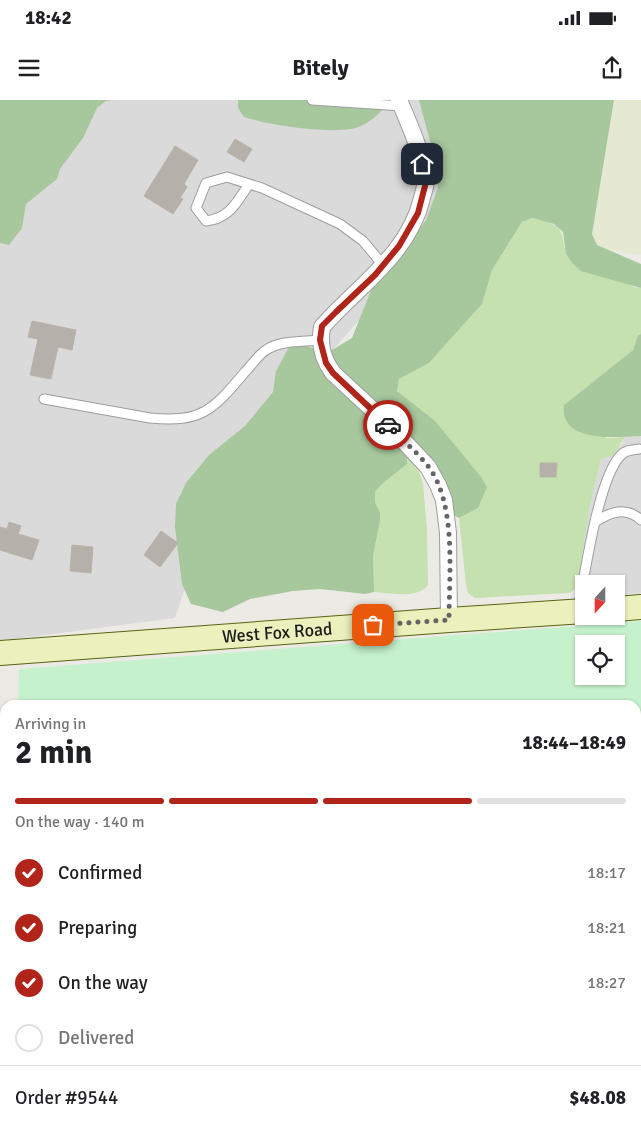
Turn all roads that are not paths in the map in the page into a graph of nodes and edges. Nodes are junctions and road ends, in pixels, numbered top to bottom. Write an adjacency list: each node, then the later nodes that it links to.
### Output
1 (312, 100): 2 (lane)
2 (400, 103): 4 (street)
3 (249, 184): 3 (lane); 4 (lane)
4 (383, 265): 5 (street)
5 (320, 340): 6 (lane); 14 (street)
6 (44, 399)
7 (638, 450): 9 (lane)
8 (641, 520): 9 (lane)
9 (595, 522): 10 (lane)
10 (586, 575)
11 (641, 607): 12 (street)
12 (625, 608)
13 (575, 612): 14 (street, West Fox Road)
14 (449, 620): 15 (street, West Fox Road)
15 (0, 653)

